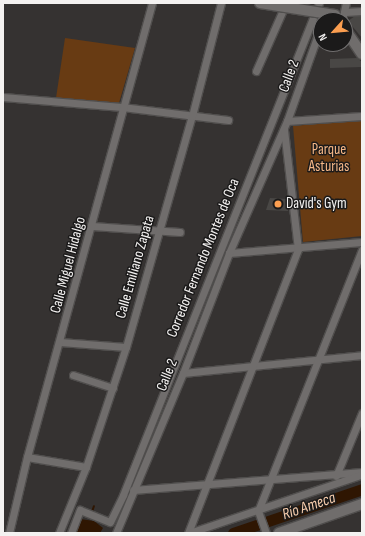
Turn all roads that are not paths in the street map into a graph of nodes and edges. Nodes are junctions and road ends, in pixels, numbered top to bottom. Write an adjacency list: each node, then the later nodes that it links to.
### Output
1 (152, 3): 12 (street, Calle Miguel Hidalgo)
2 (221, 3): 13 (street, Calle Emiliano Zapata)
3 (260, 3): 6 (street, bridge)
4 (286, 3): 10 (street)
5 (319, 3): 42 (street, Corredor Fernando Montes de Oca)
6 (313, 12)
7 (353, 41): 9 (street)
8 (313, 48): 16 (street, Calle 2)
9 (362, 54)
10 (256, 71)
11 (3, 98): 12 (street)
12 (122, 107): 13 (street); 17 (street, Calle Miguel Hidalgo)
13 (192, 116): 15 (street); 18 (street, Calle Emiliano Zapata)
14 (362, 116): 16 (street)
15 (228, 120)
16 (285, 124): 21 (street); 23 (street, Calle 2)
17 (92, 226): 18 (street); 24 (street, Calle Miguel Hidalgo)
18 (159, 230): 19 (street); 25 (street, Calle Emiliano Zapata)
19 (180, 232)
20 (362, 242): 21 (street)
21 (298, 248): 23 (street); 28 (street)
22 (362, 250): 27 (street)
23 (229, 253): 29 (street, Calle 2)
24 (60, 342): 25 (street); 33 (street, Calle Miguel Hidalgo)
25 (126, 347): 31 (street, Calle Emiliano Zapata)
26 (362, 355): 27 (street)
27 (319, 359): 28 (street); 37 (street)
28 (251, 365): 29 (street); 38 (street)
29 (183, 373): 40 (street, Calle 2)
30 (73, 375): 31 (street)
31 (113, 388): 34 (street, Calle Emiliano Zapata)
32 (362, 413): 36 (street)
33 (27, 457): 34 (street); 46 (street, Calle Miguel Hidalgo)
34 (86, 467): 47 (street, Calle Emiliano Zapata)
35 (362, 473): 36 (street); 39 (street)
36 (337, 474): 37 (street); 39 (street)
37 (271, 479): 38 (street); 44 (street)
38 (206, 484): 40 (street); 50 (street)
39 (333, 484): 44 (street)
40 (133, 490): 41 (street, Calle 2)
41 (129, 500): 42 (street); 49 (street, Calle 2)
42 (119, 504): 48 (street, Corredor Fernando Montes de Oca)
43 (362, 504): 51 (street)
44 (259, 514): 45 (street); 50 (street)
45 (265, 532)
46 (9, 533)
47 (59, 533)
48 (70, 533)
49 (116, 533)
50 (188, 533)
51 (279, 533)

